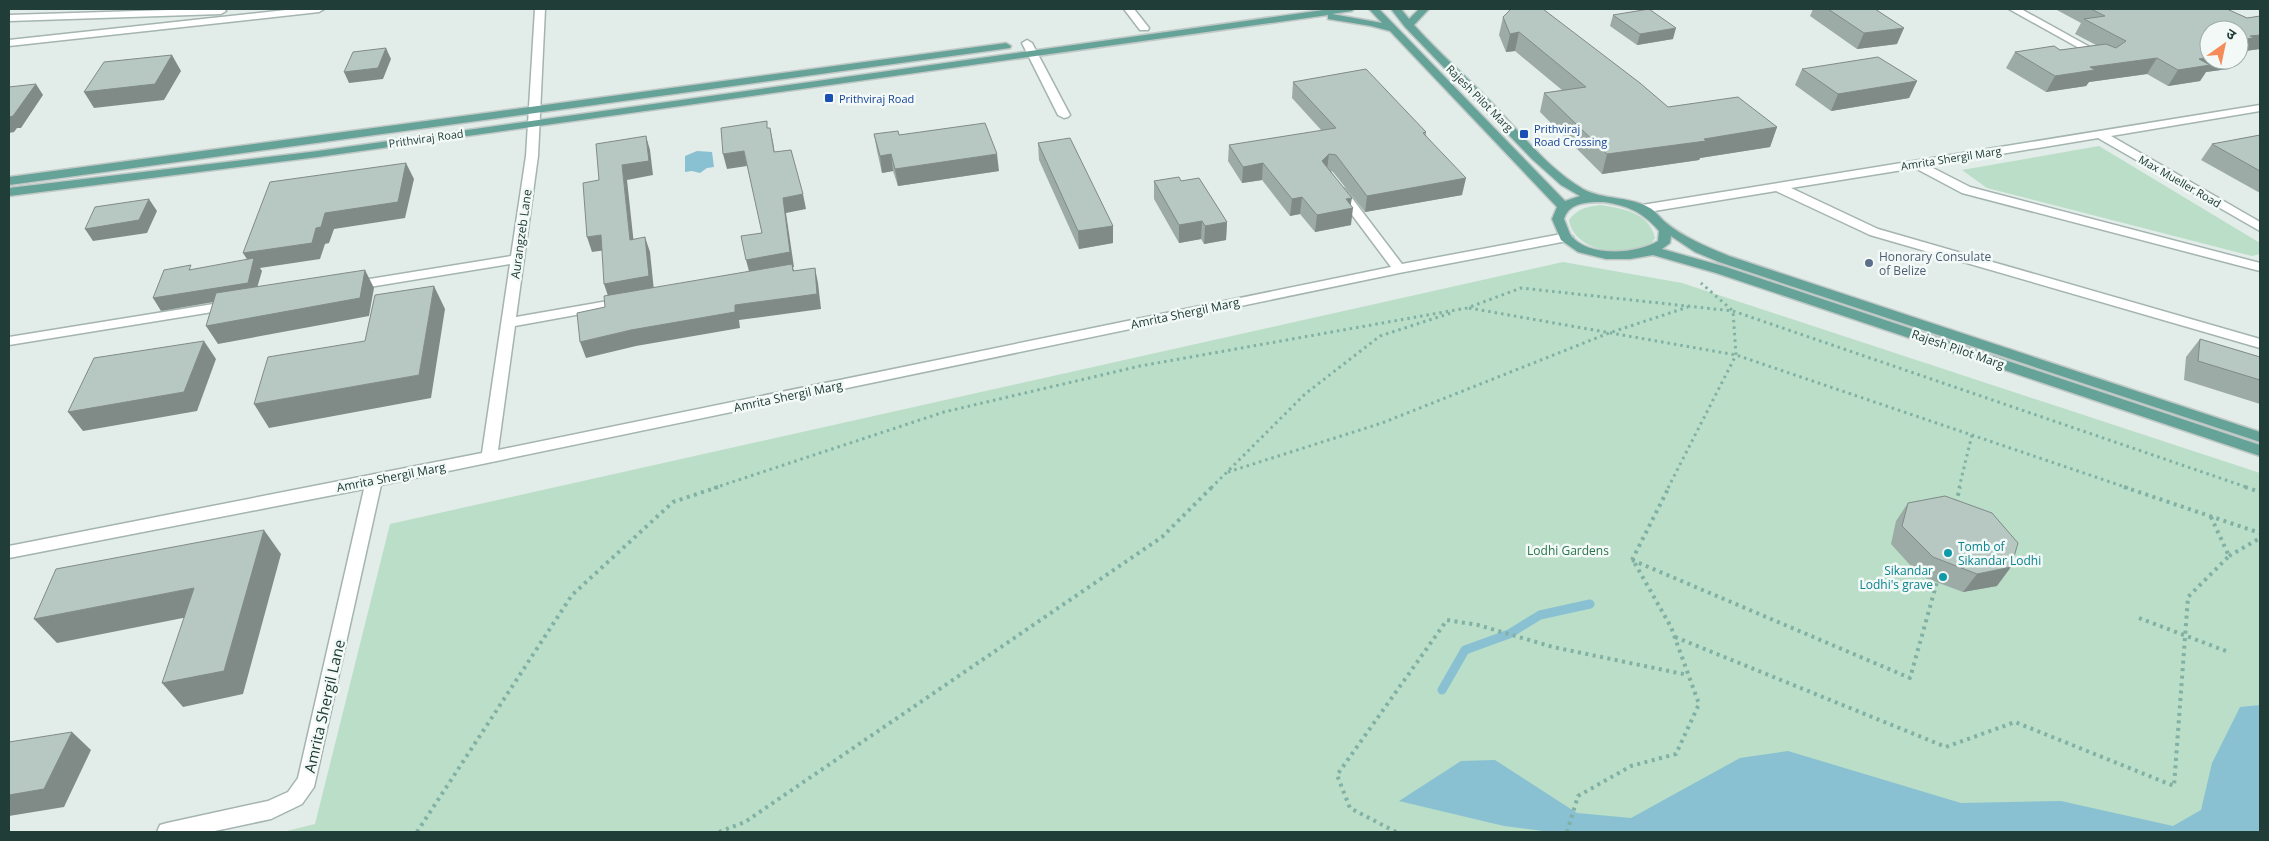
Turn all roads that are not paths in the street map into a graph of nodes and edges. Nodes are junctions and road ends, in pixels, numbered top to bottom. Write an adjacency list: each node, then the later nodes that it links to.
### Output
1 (273, 9): 12 (street)
2 (319, 9): 16 (street)
3 (540, 9): 20 (street, Aurangzeb Lane)
4 (1129, 9): 14 (street)
5 (1348, 9): 11 (main road, Prithviraj Road)
6 (1374, 9): 15 (main road, Rajesh Pilot Marg)
7 (1396, 9): 13 (main road, Rajesh Pilot Marg)
8 (1424, 9): 13 (main road)
9 (2014, 9): 18 (street)
10 (1262, 10): 14 (main road, Prithviraj Road)
11 (1296, 16): 15 (main road); 17 (main road, Prithviraj Road)
12 (9, 18)
13 (1408, 25): 28 (main road, Rajesh Pilot Marg)
14 (1144, 28): 17 (main road, Prithviraj Road)
15 (1405, 39): 29 (main road, Rajesh Pilot Marg)
16 (9, 43)
17 (1030, 48): 20 (main road, Prithviraj Road); 21 (street)
18 (2107, 59)
19 (2258, 110): 22 (street, Amrita Shergil Marg)
20 (535, 115): 24 (main road, Prithviraj Road); 27 (main road, Prithviraj Road); 35 (street, Aurangzeb Lane)
21 (1064, 115)
22 (2100, 134): 23 (street, Amrita Shergil Marg); 32 (street, Max Mueller Road)
23 (1917, 164): 26 (street, Amrita Shergil Marg); 36 (street)
24 (9, 181)
25 (1334, 184): 37 (street)
26 (1778, 187): 30 (street, Amrita Shergil Marg); 43 (street)
27 (9, 192)
28 (1594, 198): 29 (main road); 30 (main road, Rajesh Pilot Marg)
29 (1564, 207): 33 (main road)
30 (1642, 209): 31 (main road, Rajesh Pilot Marg)
31 (1663, 226): 34 (main road); 44 (main road, Rajesh Pilot Marg)
32 (2260, 227)
33 (1567, 237): 34 (main road); 37 (street, Amrita Shergil Marg)
34 (1654, 251): 45 (main road, Rajesh Pilot Marg)
35 (518, 259): 38 (street); 41 (street, Aurangzeb Lane)
36 (2260, 267)
37 (1399, 269): 46 (street, Amrita Shergil Marg)
38 (342, 287)
39 (635, 301): 41 (street)
40 (244, 303): 42 (street)
41 (508, 323): 46 (street, Aurangzeb Lane)
42 (9, 340)
43 (2260, 344)
44 (2260, 437)
45 (2260, 451)
46 (489, 458): 47 (street, Amrita Shergil Marg)
47 (374, 481): 48 (street, Amrita Shergil Marg); 49 (street, Amrita Shergil Lane)
48 (9, 552)
49 (167, 832)

